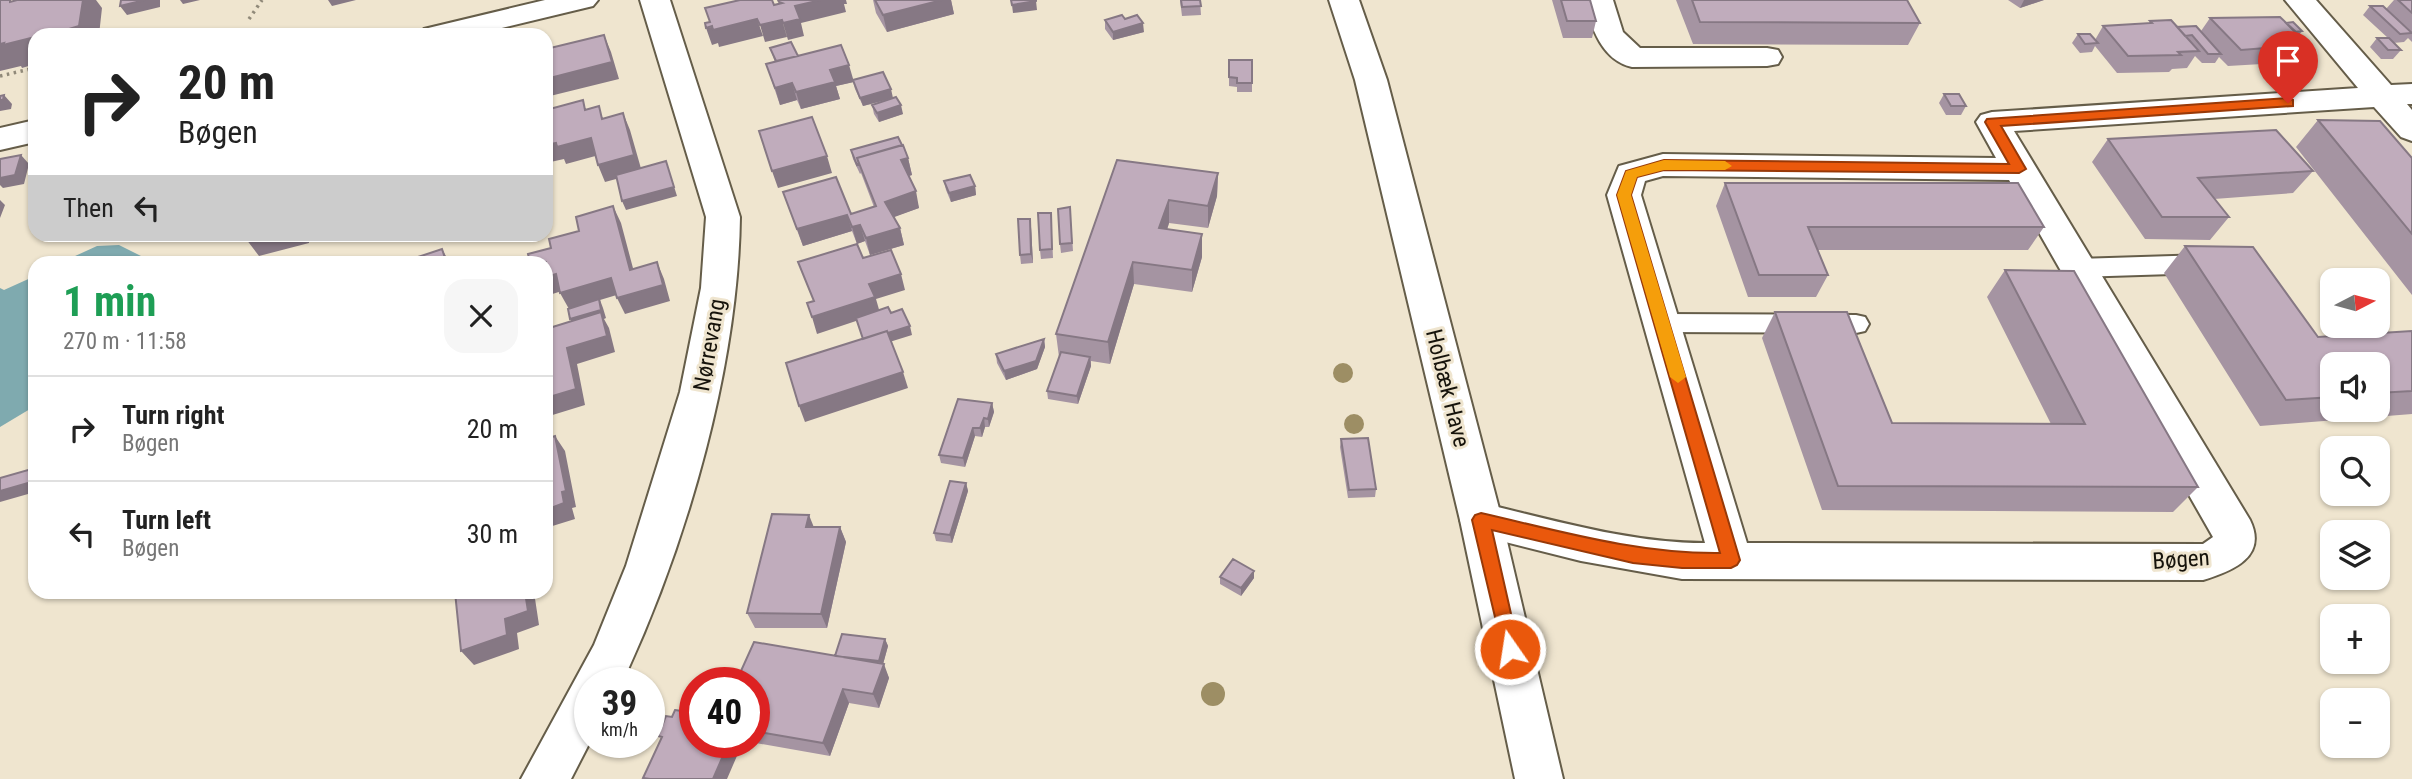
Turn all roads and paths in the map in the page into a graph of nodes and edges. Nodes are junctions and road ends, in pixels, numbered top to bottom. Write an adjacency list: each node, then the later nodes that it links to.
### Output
1 (262, 0): 7 (path)
2 (583, 0): 8 (street)
3 (655, 0): 23 (street, Nørrevang)
4 (1344, 0): 21 (street, Holbæk Have)
5 (1598, 0): 9 (street)
6 (2300, 0): 12 (street)
7 (249, 19)
8 (465, 28)
9 (1768, 57)
10 (28, 70): 11 (path)
11 (0, 76)
12 (2397, 95): 13 (street); 16 (street, Bøgen)
13 (2412, 130)
14 (28, 133): 15 (street)
15 (0, 139)
16 (2019, 169): 18 (street, Bøgen); 19 (street)
17 (2233, 264): 18 (lane)
18 (2077, 268): 22 (street, Bøgen)
19 (1662, 323): 20 (lane); 22 (street)
20 (1856, 324)
21 (1481, 520): 22 (street, Bøgen); 26 (street, Holbæk Have)
22 (1731, 560)
23 (606, 667)
24 (574, 726): 25 (street)
25 (545, 779)
26 (1539, 779)

